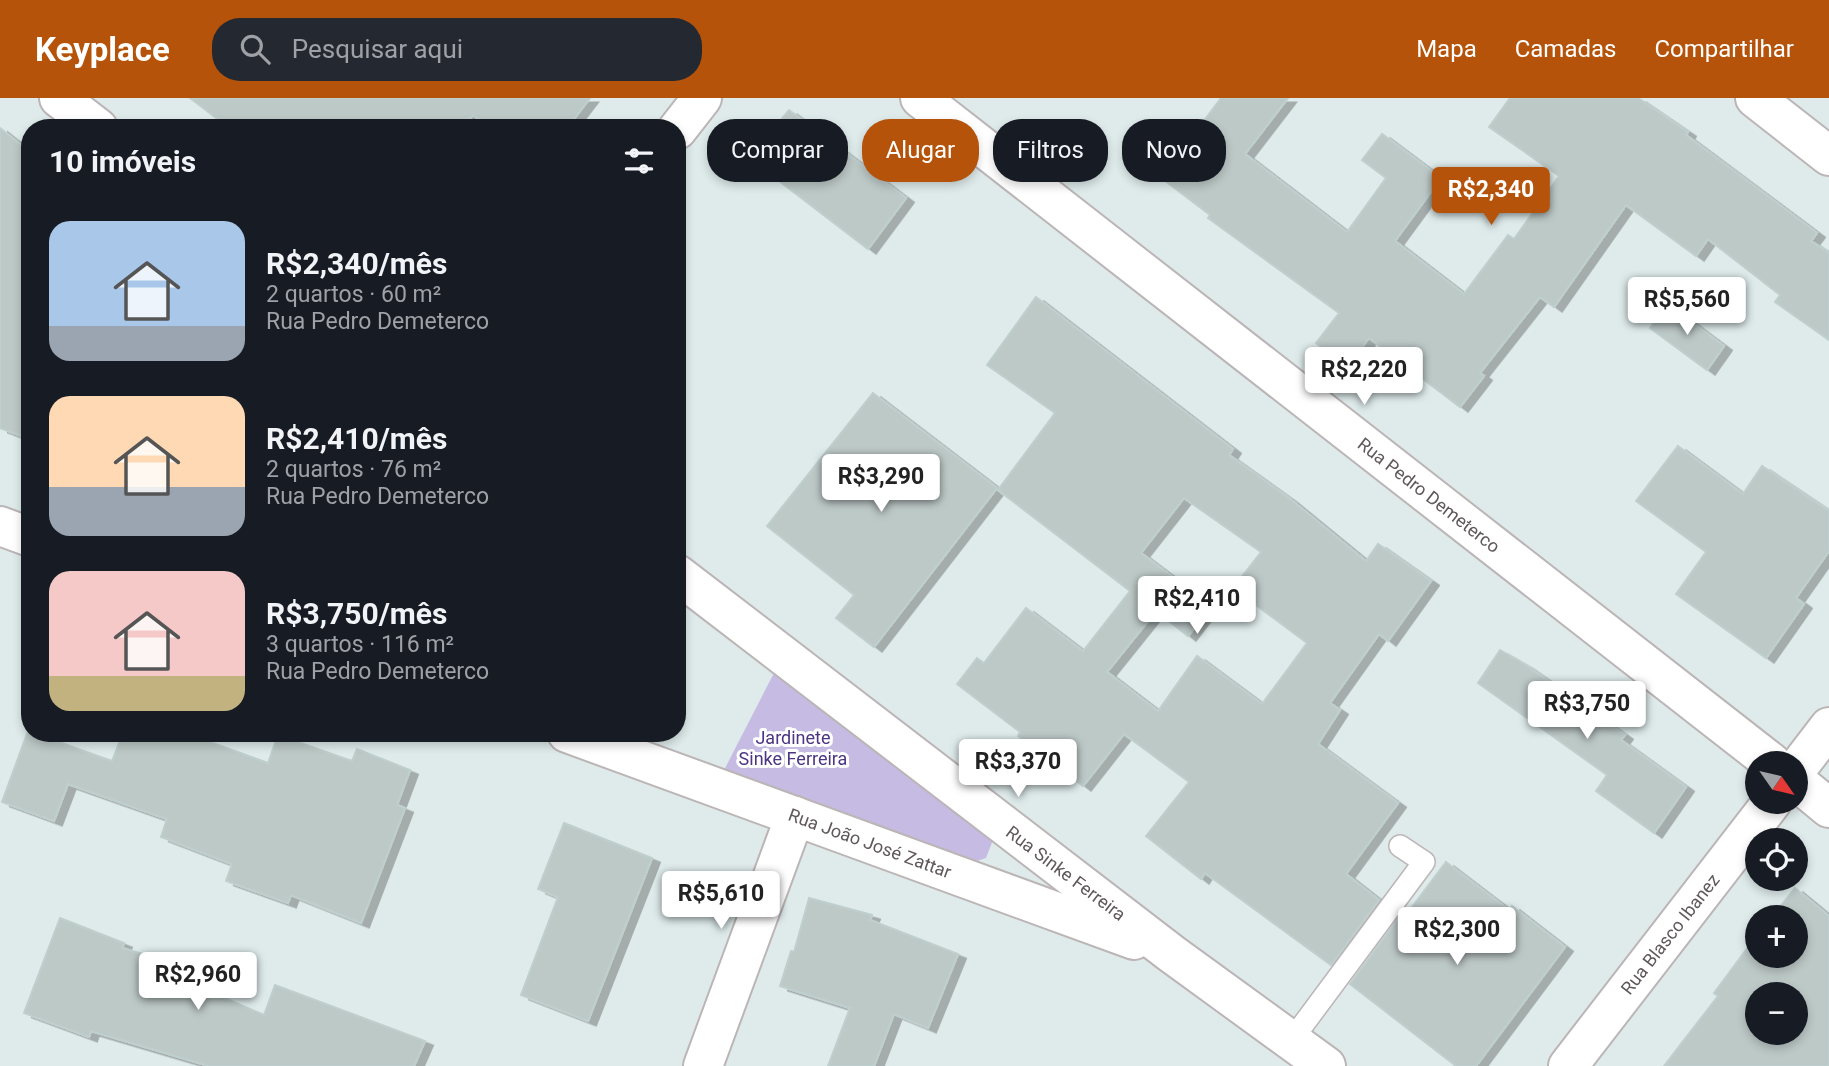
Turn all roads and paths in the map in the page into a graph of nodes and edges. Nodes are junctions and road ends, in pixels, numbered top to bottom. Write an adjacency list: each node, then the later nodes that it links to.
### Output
1 (59, 98): 5 (street)
2 (702, 98): 6 (street)
3 (920, 98): 13 (street, Rua Pedro Demeterco)
4 (1755, 98): 7 (street)
5 (86, 119)
6 (686, 119)
7 (1829, 156)
8 (0, 526): 9 (street)
9 (21, 534)
10 (686, 581): 20 (street, Rua Sinke Ferreira)
11 (1829, 727): 14 (street)
12 (593, 742): 18 (street, Rua João José Zattar)
13 (1757, 751)
14 (1808, 754)
15 (1808, 791): 16 (street)
16 (1829, 808)
17 (1763, 814): 24 (street, Rua Blasco Ibanez)
18 (795, 816): 20 (street, Rua João José Zattar); 22 (street)
19 (1400, 846): 21 (lane)
20 (1172, 954): 21 (street, Rua Sinke Ferreira)
21 (1291, 1041): 23 (street, Rua Sinke Ferreira)
22 (704, 1066)
23 (1326, 1066)
24 (1568, 1066)

